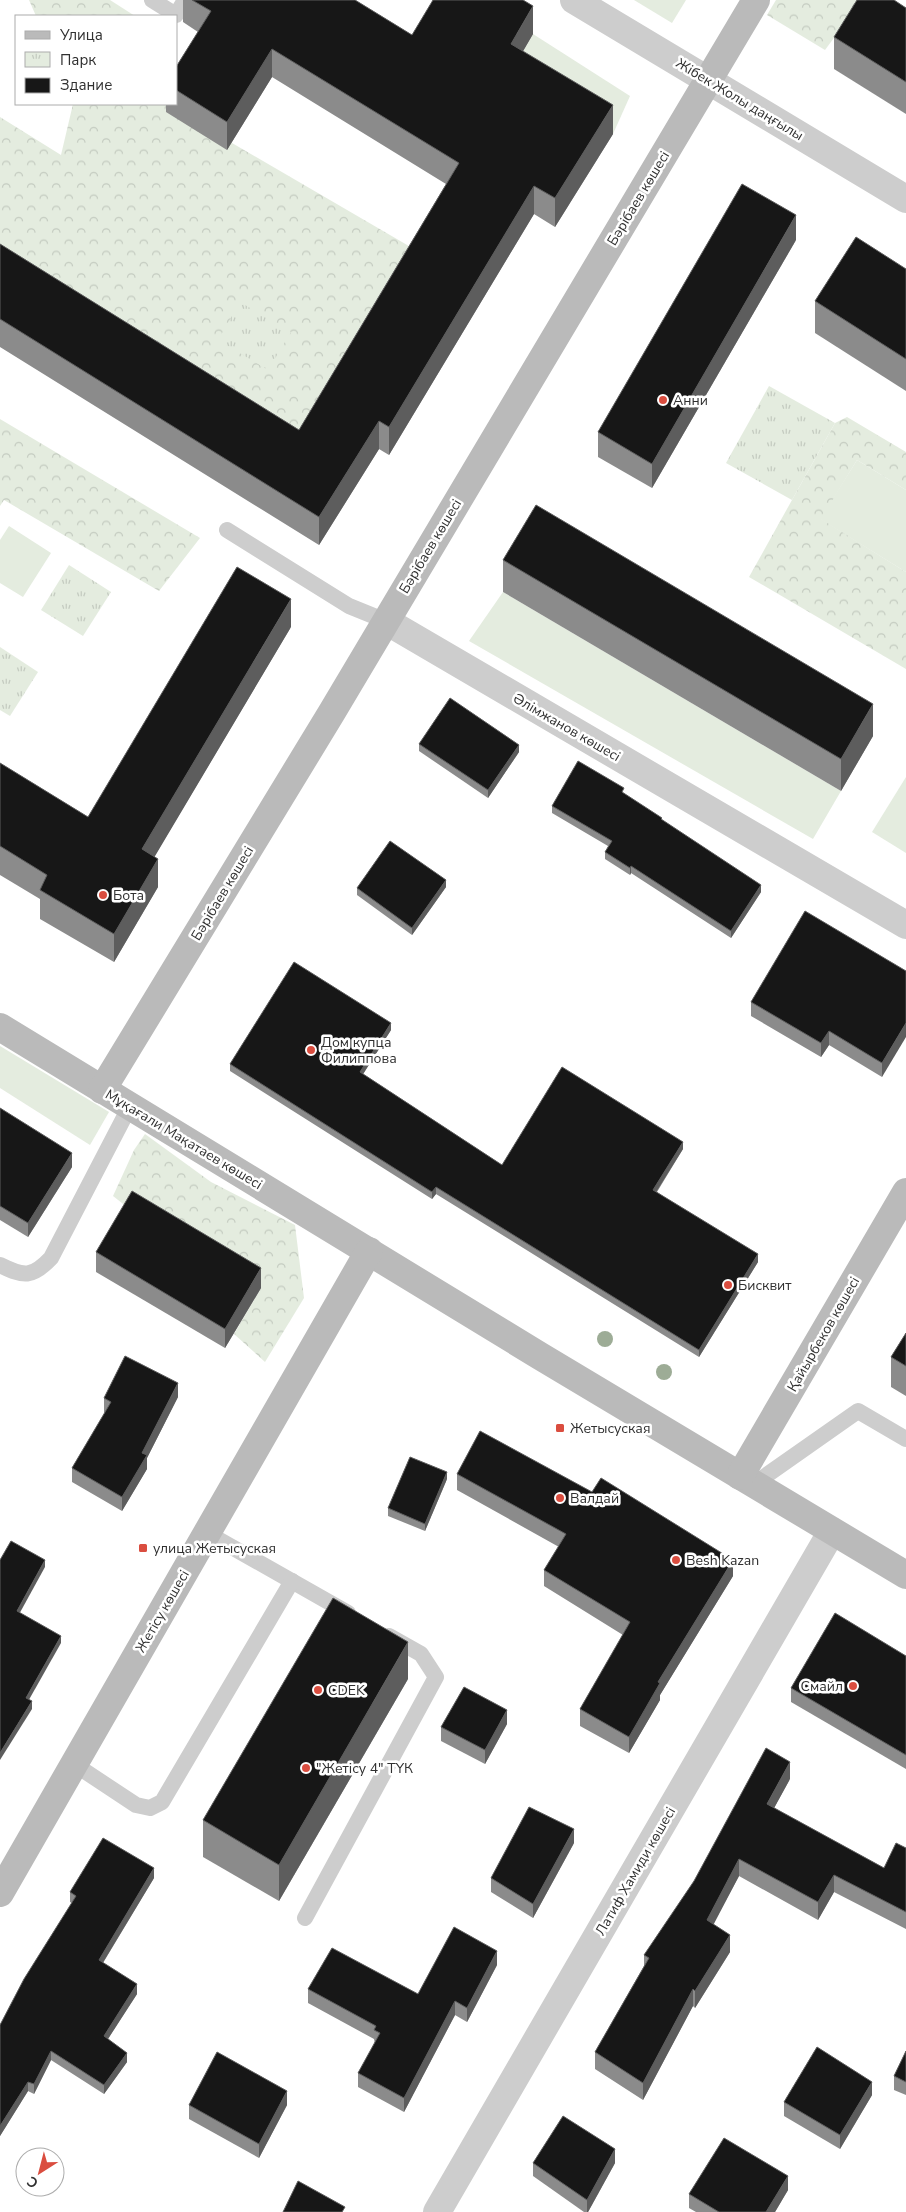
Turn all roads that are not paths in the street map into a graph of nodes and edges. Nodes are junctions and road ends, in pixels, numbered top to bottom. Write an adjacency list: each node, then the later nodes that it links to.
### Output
1 (152, 0): 2 (lane)
2 (185, 0)
3 (574, 0): 5 (street, Жібек Жолы даңғылы)
4 (756, 0): 5 (street, Бәрібаев көшесі)
5 (708, 80): 6 (street, Жібек Жолы даңғылы); 8 (street, Бәрібаев көшесі)
6 (906, 199)
7 (227, 530): 8 (lane, Әлімжанов көшесі)
8 (386, 621): 9 (street, Әлімжанов көшесі); 11 (street, Бәрібаев көшесі)
9 (906, 925)
10 (0, 1027): 11 (street, Мұқағали Мақатаев көшесі)
11 (102, 1090): 12 (street, Мұқағали Мақатаев көшесі)
12 (130, 1106): 14 (street, Мұқағали Мақатаев көшесі); 15 (lane)
13 (904, 1199): 17 (street, Қайырбеков көшесі)
14 (369, 1251): 17 (street, Мұқағали Мақатаев көшесі); 19 (street, Жетісу көшесі)
15 (0, 1265)
16 (906, 1439): 17 (lane)
17 (747, 1480): 18 (street, Мұқағали Мақатаев көшесі)
18 (832, 1531): 20 (street, Мұқағали Мақатаев көшесі); 27 (street, Латиф Хамиди көшесі)
19 (207, 1533): 21 (lane); 24 (street, Жетісу көшесі)
20 (906, 1575)
21 (292, 1581): 22 (lane); 24 (lane)
22 (360, 1620)
23 (378, 1630): 26 (lane)
24 (74, 1764): 25 (street, Жетісу көшесі)
25 (0, 1893)
26 (305, 1918)
27 (438, 2212)

